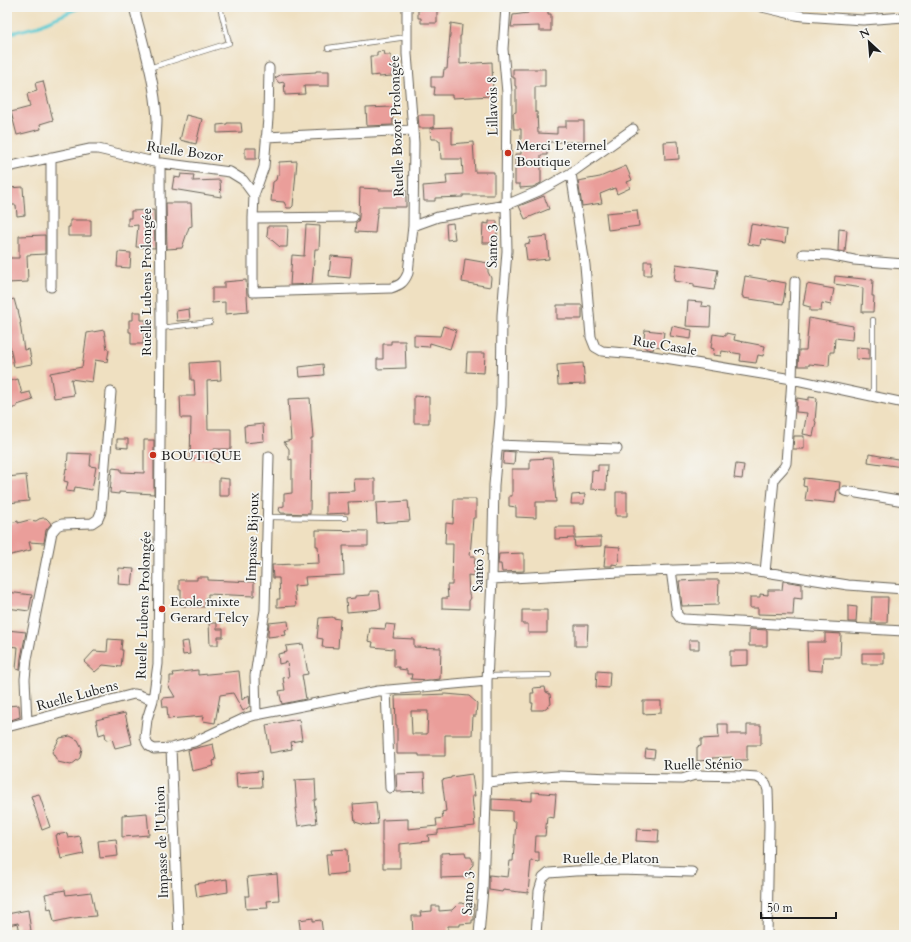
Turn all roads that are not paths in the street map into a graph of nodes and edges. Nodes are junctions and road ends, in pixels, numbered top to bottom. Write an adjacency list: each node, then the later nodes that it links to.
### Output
1 (134, 7): 10 (street, Ruelle Lubens Prolongée)
2 (220, 7): 10 (lane)
3 (407, 7): 8 (street, Ruelle Bozor Prolongée)
4 (506, 7): 20 (street, Lillavois 8)
5 (762, 7): 6 (street)
6 (804, 12): 7 (street)
7 (904, 17)
8 (407, 37): 9 (lane); 13 (street, Ruelle Bozor Prolongée)
9 (328, 48)
10 (149, 68): 16 (street, Ruelle Lubens Prolongée)
11 (269, 68): 14 (street)
12 (633, 129): 18 (street)
13 (413, 130): 14 (street); 23 (street, Ruelle Bozor Prolongée)
14 (266, 137): 19 (street)
15 (51, 157): 16 (street, Ruelle Bozor); 17 (street, Ruelle Bozor); 27 (street)
16 (157, 162): 19 (street, Ruelle Bozor); 30 (street, Ruelle Lubens Prolongée)
17 (7, 167)
18 (571, 173): 20 (street); 31 (street, Rue Casale)
19 (254, 195): 22 (street)
20 (506, 205): 23 (street); 35 (street, Santo 3)
21 (353, 217): 22 (street)
22 (253, 218): 23 (street, Ruelle Bozor Prolongée)
23 (413, 226)
24 (803, 254): 25 (street)
25 (904, 264)
26 (795, 280): 31 (street)
27 (51, 287)
28 (873, 320): 33 (lane)
29 (210, 322): 30 (lane)
30 (161, 328): 50 (street, Ruelle Lubens Prolongée)
31 (792, 379): 33 (street, Rue Casale); 43 (street)
32 (111, 392): 52 (street)
33 (873, 397): 34 (street, Rue Casale)
34 (904, 403)
35 (497, 445): 36 (street); 44 (street, Santo 3)
36 (617, 449)
37 (269, 456): 40 (street, Impasse Bijoux)
38 (845, 491): 39 (street)
39 (904, 501)
40 (267, 517): 41 (lane); 51 (street, Impasse Bijoux)
41 (345, 518)
42 (671, 570): 43 (street); 44 (street); 46 (street)
43 (765, 572): 45 (street)
44 (492, 579): 48 (street, Santo 3)
45 (904, 589)
46 (904, 631)
47 (549, 675): 48 (lane)
48 (487, 679): 49 (street, Ruelle Lubens Prolongée); 55 (street, Santo 3)
49 (386, 690): 51 (street, Ruelle Lubens Prolongée); 56 (street)
50 (153, 700): 52 (street, Ruelle Lubens); 54 (street, Ruelle Lubens Prolongée)
51 (256, 715): 54 (street, Ruelle Lubens Prolongée)
52 (27, 722): 53 (street, Ruelle Lubens)
53 (7, 727)
54 (171, 748): 58 (street, Impasse de l'Union)
55 (487, 782): 59 (street, Santo 3); 61 (street, Ruelle Sténio)
56 (390, 788)
57 (692, 872): 60 (street, Ruelle de Platon)
58 (179, 935)
59 (478, 935)
60 (536, 935)
61 (768, 935)

